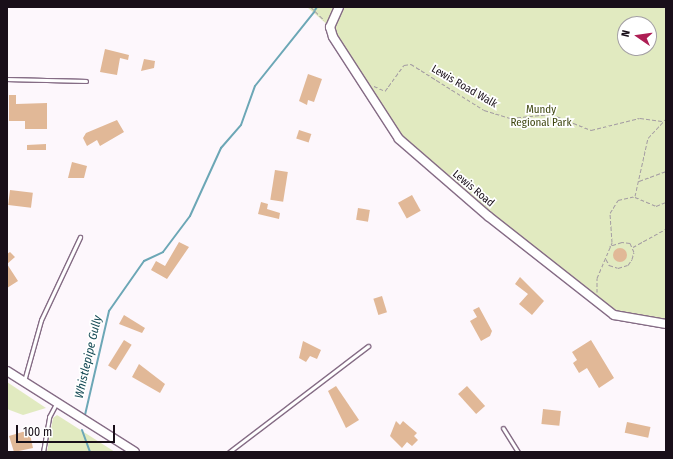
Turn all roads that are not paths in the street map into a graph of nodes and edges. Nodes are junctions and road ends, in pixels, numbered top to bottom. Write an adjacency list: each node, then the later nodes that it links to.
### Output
1 (339, 7): 5 (street, Lewis Road)
2 (7, 79): 3 (lane)
3 (86, 81)
4 (80, 237): 8 (lane)
5 (666, 324)
6 (368, 346): 13 (lane)
7 (7, 370): 8 (street)
8 (24, 381): 9 (street)
9 (57, 402): 11 (lane); 12 (street)
10 (503, 428): 14 (lane)
11 (43, 452)
12 (136, 452)
13 (229, 452)
14 (518, 452)

